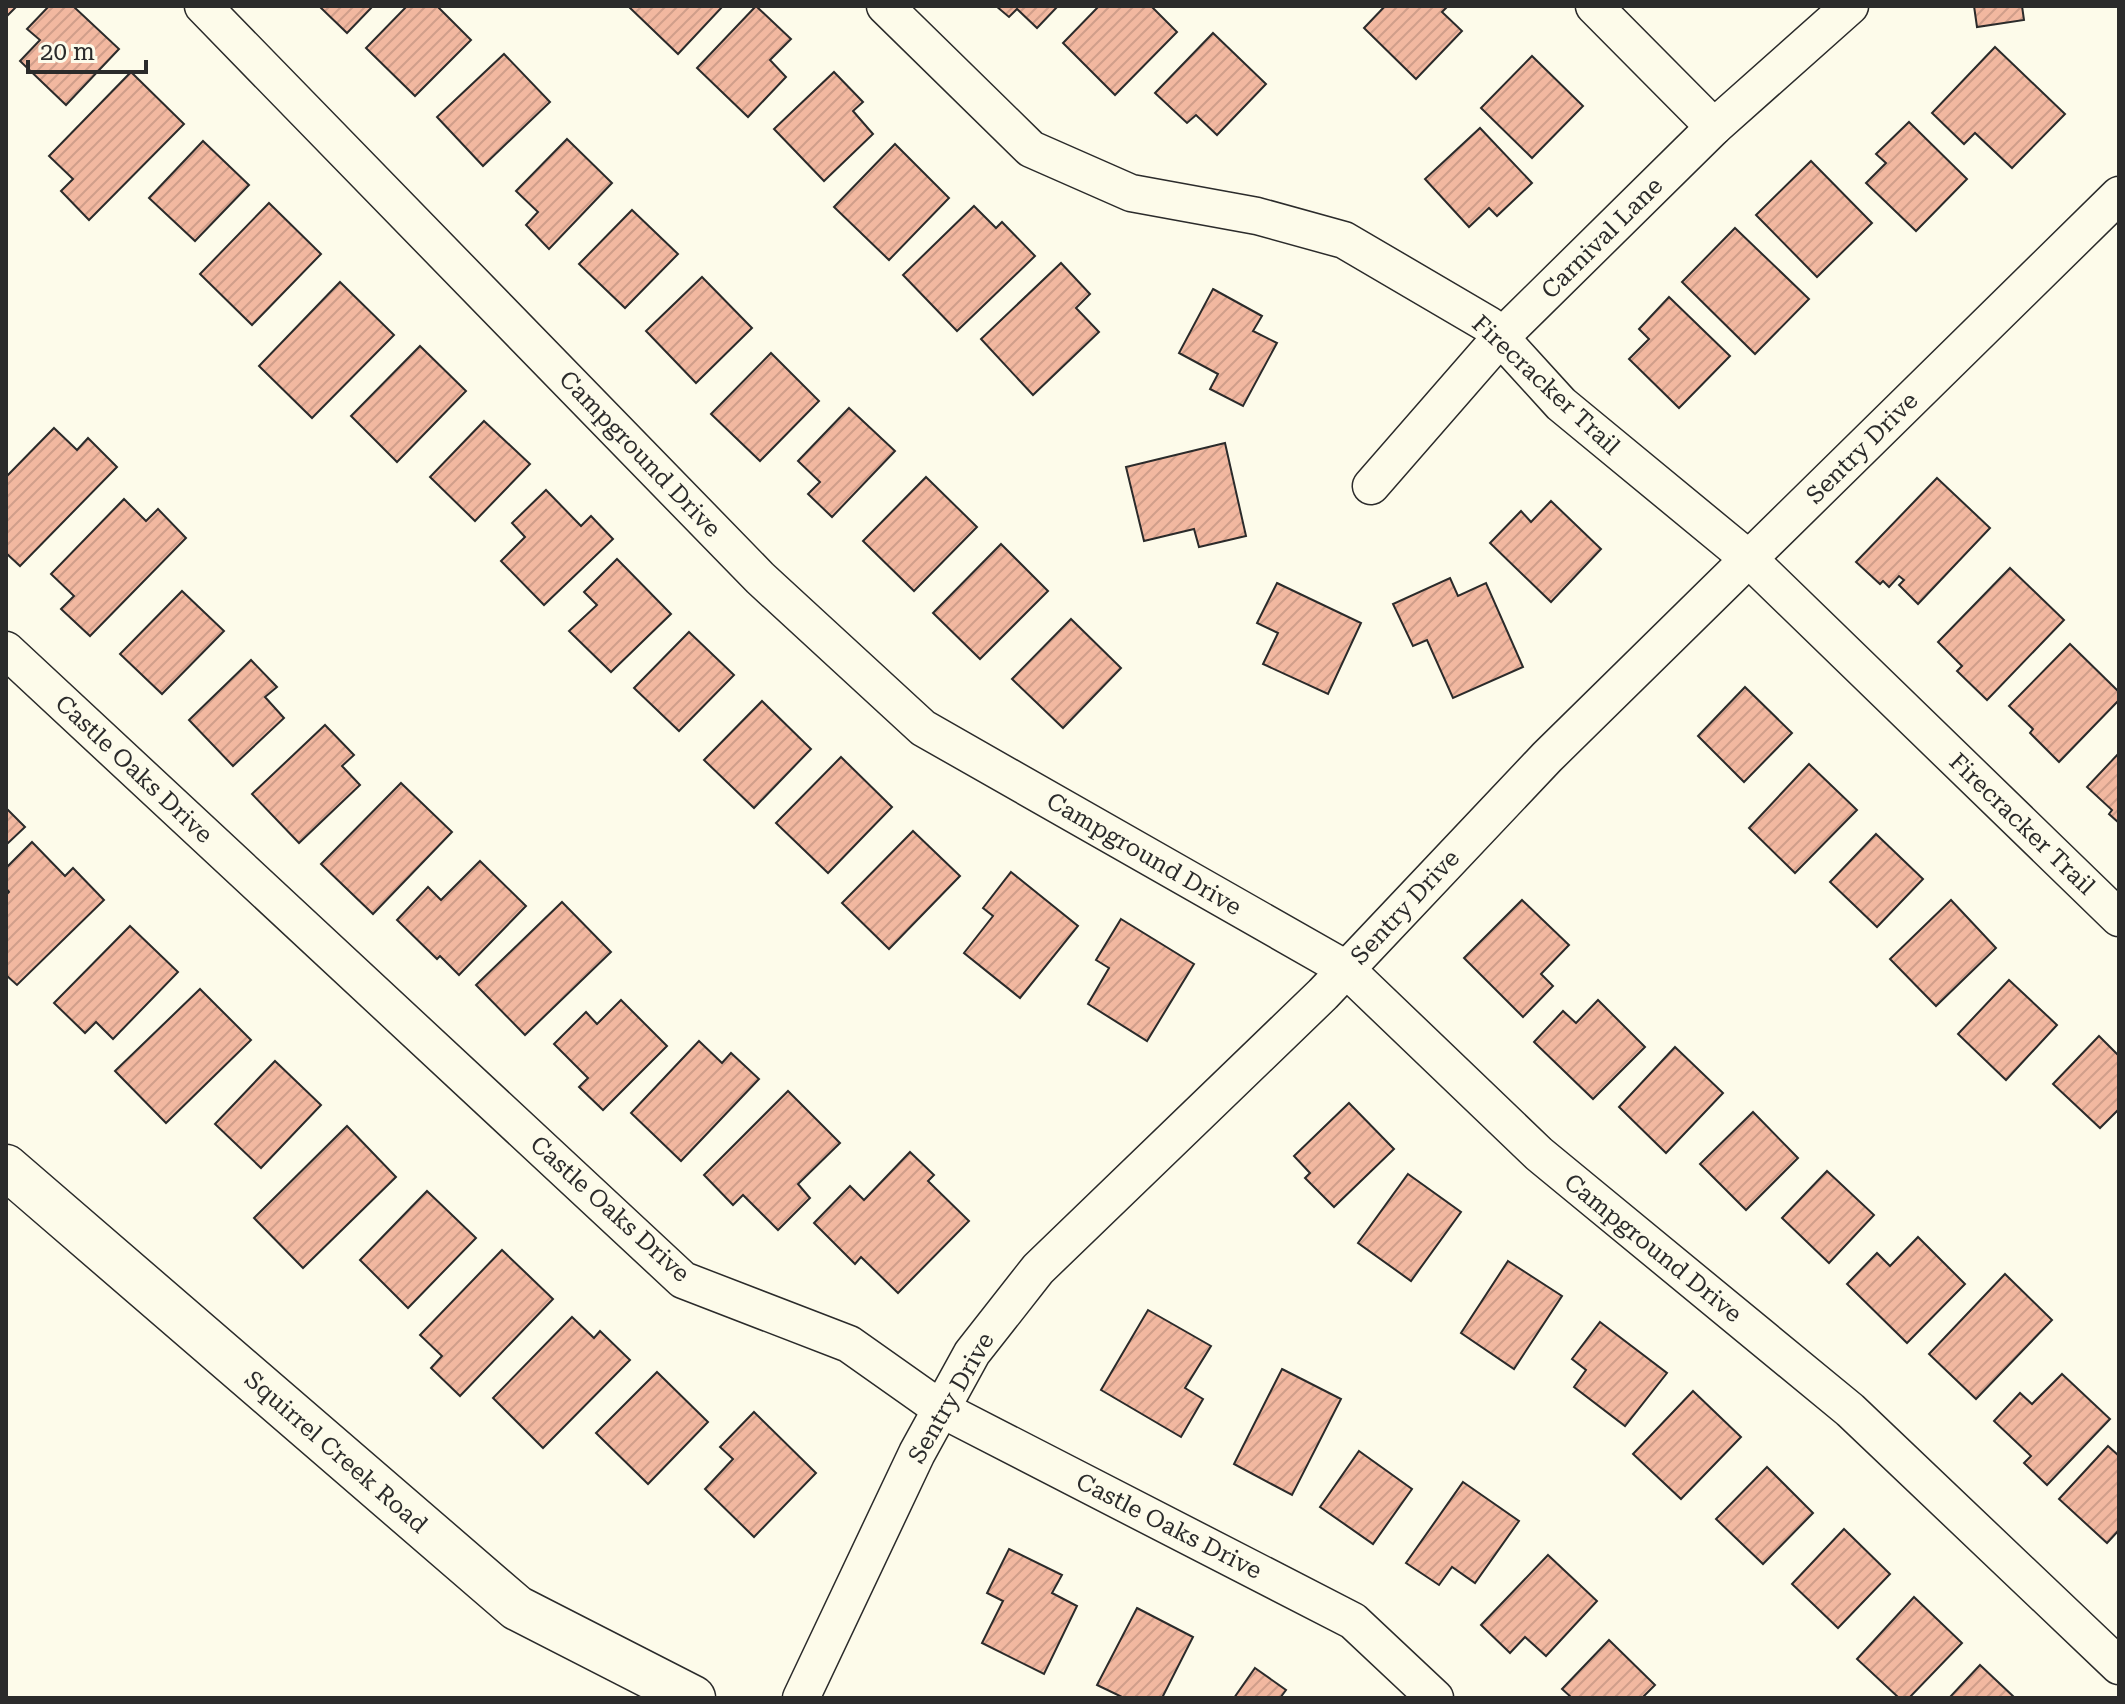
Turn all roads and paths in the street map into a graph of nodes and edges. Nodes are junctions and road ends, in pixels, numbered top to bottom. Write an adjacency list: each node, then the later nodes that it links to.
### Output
1 (203, 6): 12 (street, Campground Drive)
2 (885, 6): 7 (street, Firecracker Trail)
3 (1594, 6): 5 (street)
4 (1850, 6): 5 (street, Carnival Lane)
5 (1714, 127): 7 (street, Carnival Lane)
6 (2119, 195): 9 (street, Sentry Drive)
7 (1500, 338): 8 (street, Carnival Lane); 9 (street, Firecracker Trail)
8 (1371, 486)
9 (1749, 559): 11 (street, Firecracker Trail); 12 (street, Sentry Drive)
10 (6, 650): 14 (street, Castle Oaks Drive)
11 (2119, 918)
12 (1346, 969): 14 (street, Sentry Drive); 15 (street, Campground Drive)
13 (6, 1167): 16 (street, Squirrel Creek Road)
14 (941, 1409): 17 (street, Sentry Drive); 18 (street, Castle Oaks Drive)
15 (2119, 1666)
16 (693, 1698)
17 (801, 1698)
18 (1435, 1698)

